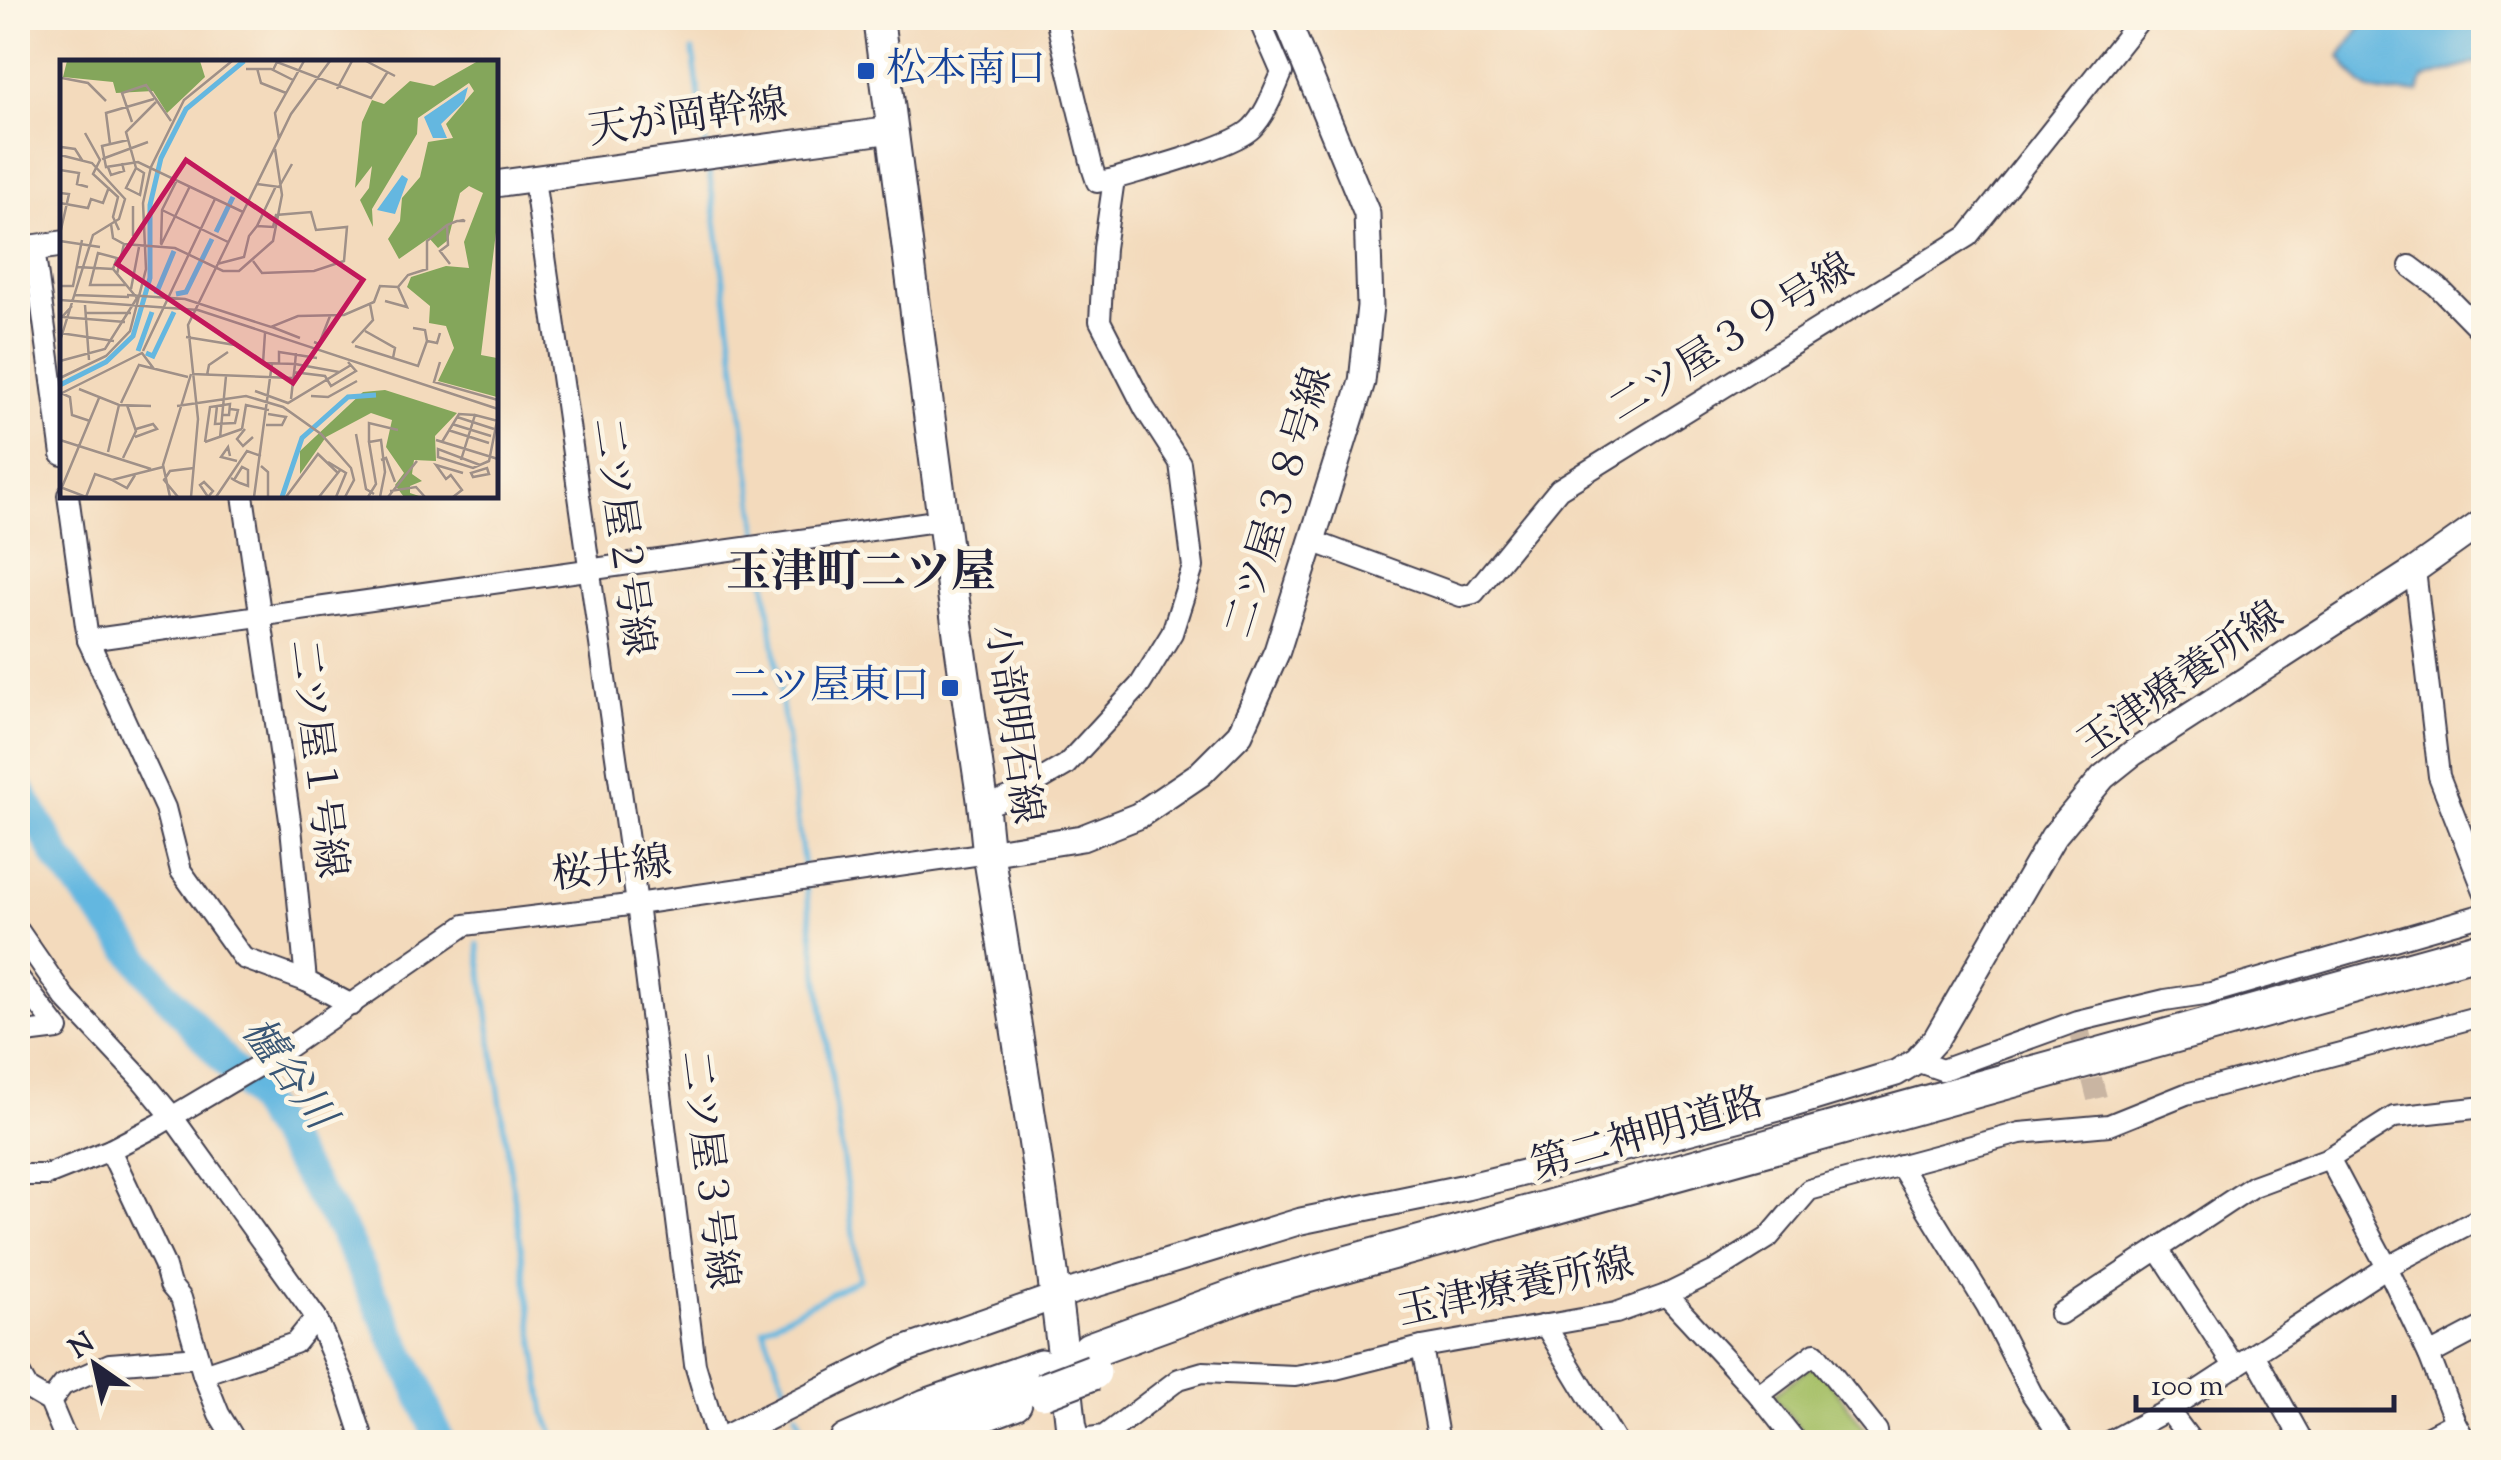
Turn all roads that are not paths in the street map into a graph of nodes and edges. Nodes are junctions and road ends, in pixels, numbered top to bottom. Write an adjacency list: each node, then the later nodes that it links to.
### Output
1 (878, 18): 6 (main road, 小部明石線)
2 (1058, 18): 8 (street)
3 (1258, 18): 8 (street)
4 (1286, 18): 19 (street, 二ツ屋３８号線)
5 (2141, 18): 19 (street, 二ツ屋３９号線)
6 (892, 130): 7 (street, 天が岡幹線); 17 (main road, 小部明石線)
7 (534, 179): 9 (street, 天が岡幹線); 20 (street, 二ツ屋２号線)
8 (1114, 179): 24 (street)
9 (498, 184)
10 (60, 244): 11 (street)
11 (26, 249): 14 (street)
12 (2410, 266): 13 (street)
13 (2484, 334)
14 (60, 444)
15 (68, 498): 23 (street)
16 (243, 498): 22 (street, 二ツ屋１号線)
17 (943, 520): 20 (street); 24 (main road, 小部明石線)
18 (2484, 521): 21 (street, 玉津療養所線)
19 (1312, 541): 25 (street, 二ツ屋３８号線)
20 (589, 570): 22 (street); 27 (street, 二ツ屋２号線)
21 (2415, 570): 26 (street); 37 (street, 玉津療養所線)
22 (260, 615): 23 (street); 33 (street, 二ツ屋１号線)
23 (88, 640): 33 (street)
24 (984, 807): 25 (main road, 小部明石線)
25 (988, 853): 27 (street, 桜井線); 48 (main road, 小部明石線)
26 (2484, 891)
27 (637, 904): 34 (street, 桜井線); 70 (street, 二ツ屋３号線)
28 (2484, 914): 37 (street, 玉津療養所線)
29 (18, 930): 39 (street)
30 (2484, 949): 56 (highway, 第二神明道路)
31 (2484, 973): 56 (highway, 第二神明道路)
32 (18, 977): 36 (street)
33 (306, 981): 34 (street)
34 (352, 1005): 39 (street, 桜井線)
35 (2484, 1016): 42 (street, 玉津療養所線)
36 (18, 1034)
37 (1916, 1061): 48 (street, 玉津療養所線)
38 (2484, 1107): 41 (street)
39 (177, 1112): 40 (street, 桜井線); 50 (street)
40 (110, 1150): 43 (street, 桜井線); 57 (street)
41 (2329, 1158): 45 (street); 46 (street)
42 (1900, 1165): 47 (street, 玉津療養所線); 77 (street)
43 (18, 1175)
44 (2484, 1216): 46 (street)
45 (2158, 1250): 49 (street); 58 (street)
46 (2387, 1267): 54 (street); 55 (street)
47 (1666, 1295): 51 (street, 玉津療養所線); 61 (street)
48 (1057, 1296): 66 (main road, 小部明石線); 70 (street, 玉津療養所線)
49 (2060, 1314)
50 (316, 1318): 57 (street); 69 (street)
51 (1545, 1326): 53 (street, 玉津療養所線); 74 (street)
52 (2484, 1326): 55 (street)
53 (1422, 1347): 66 (street, 玉津療養所線); 73 (street)
54 (2254, 1354): 58 (street); 80 (street)
55 (2428, 1355): 64 (street)
56 (1092, 1361): 59 (highway, 第二神明道路)
57 (201, 1366): 62 (street); 68 (street)
58 (2235, 1367): 63 (street)
59 (1042, 1379): 71 (highway, 第二神明道路); 72 (highway, 第二神明道路)
60 (21, 1384): 62 (street)
61 (1758, 1395): 75 (street); 76 (street)
62 (50, 1402): 67 (street)
63 (2168, 1410): 78 (street); 79 (street)
64 (2455, 1422): 81 (street); 82 (street)
65 (2484, 1438): 83 (street)
66 (1075, 1441)
67 (67, 1442)
68 (236, 1442)
69 (364, 1442)
70 (718, 1442)
71 (848, 1442)
72 (909, 1442)
73 (1439, 1442)
74 (1616, 1442)
75 (1792, 1442)
76 (1878, 1442)
77 (2064, 1442)
78 (2109, 1442)
79 (2192, 1442)
80 (2303, 1442)
81 (2417, 1442)
82 (2466, 1442)
83 (2474, 1442)

